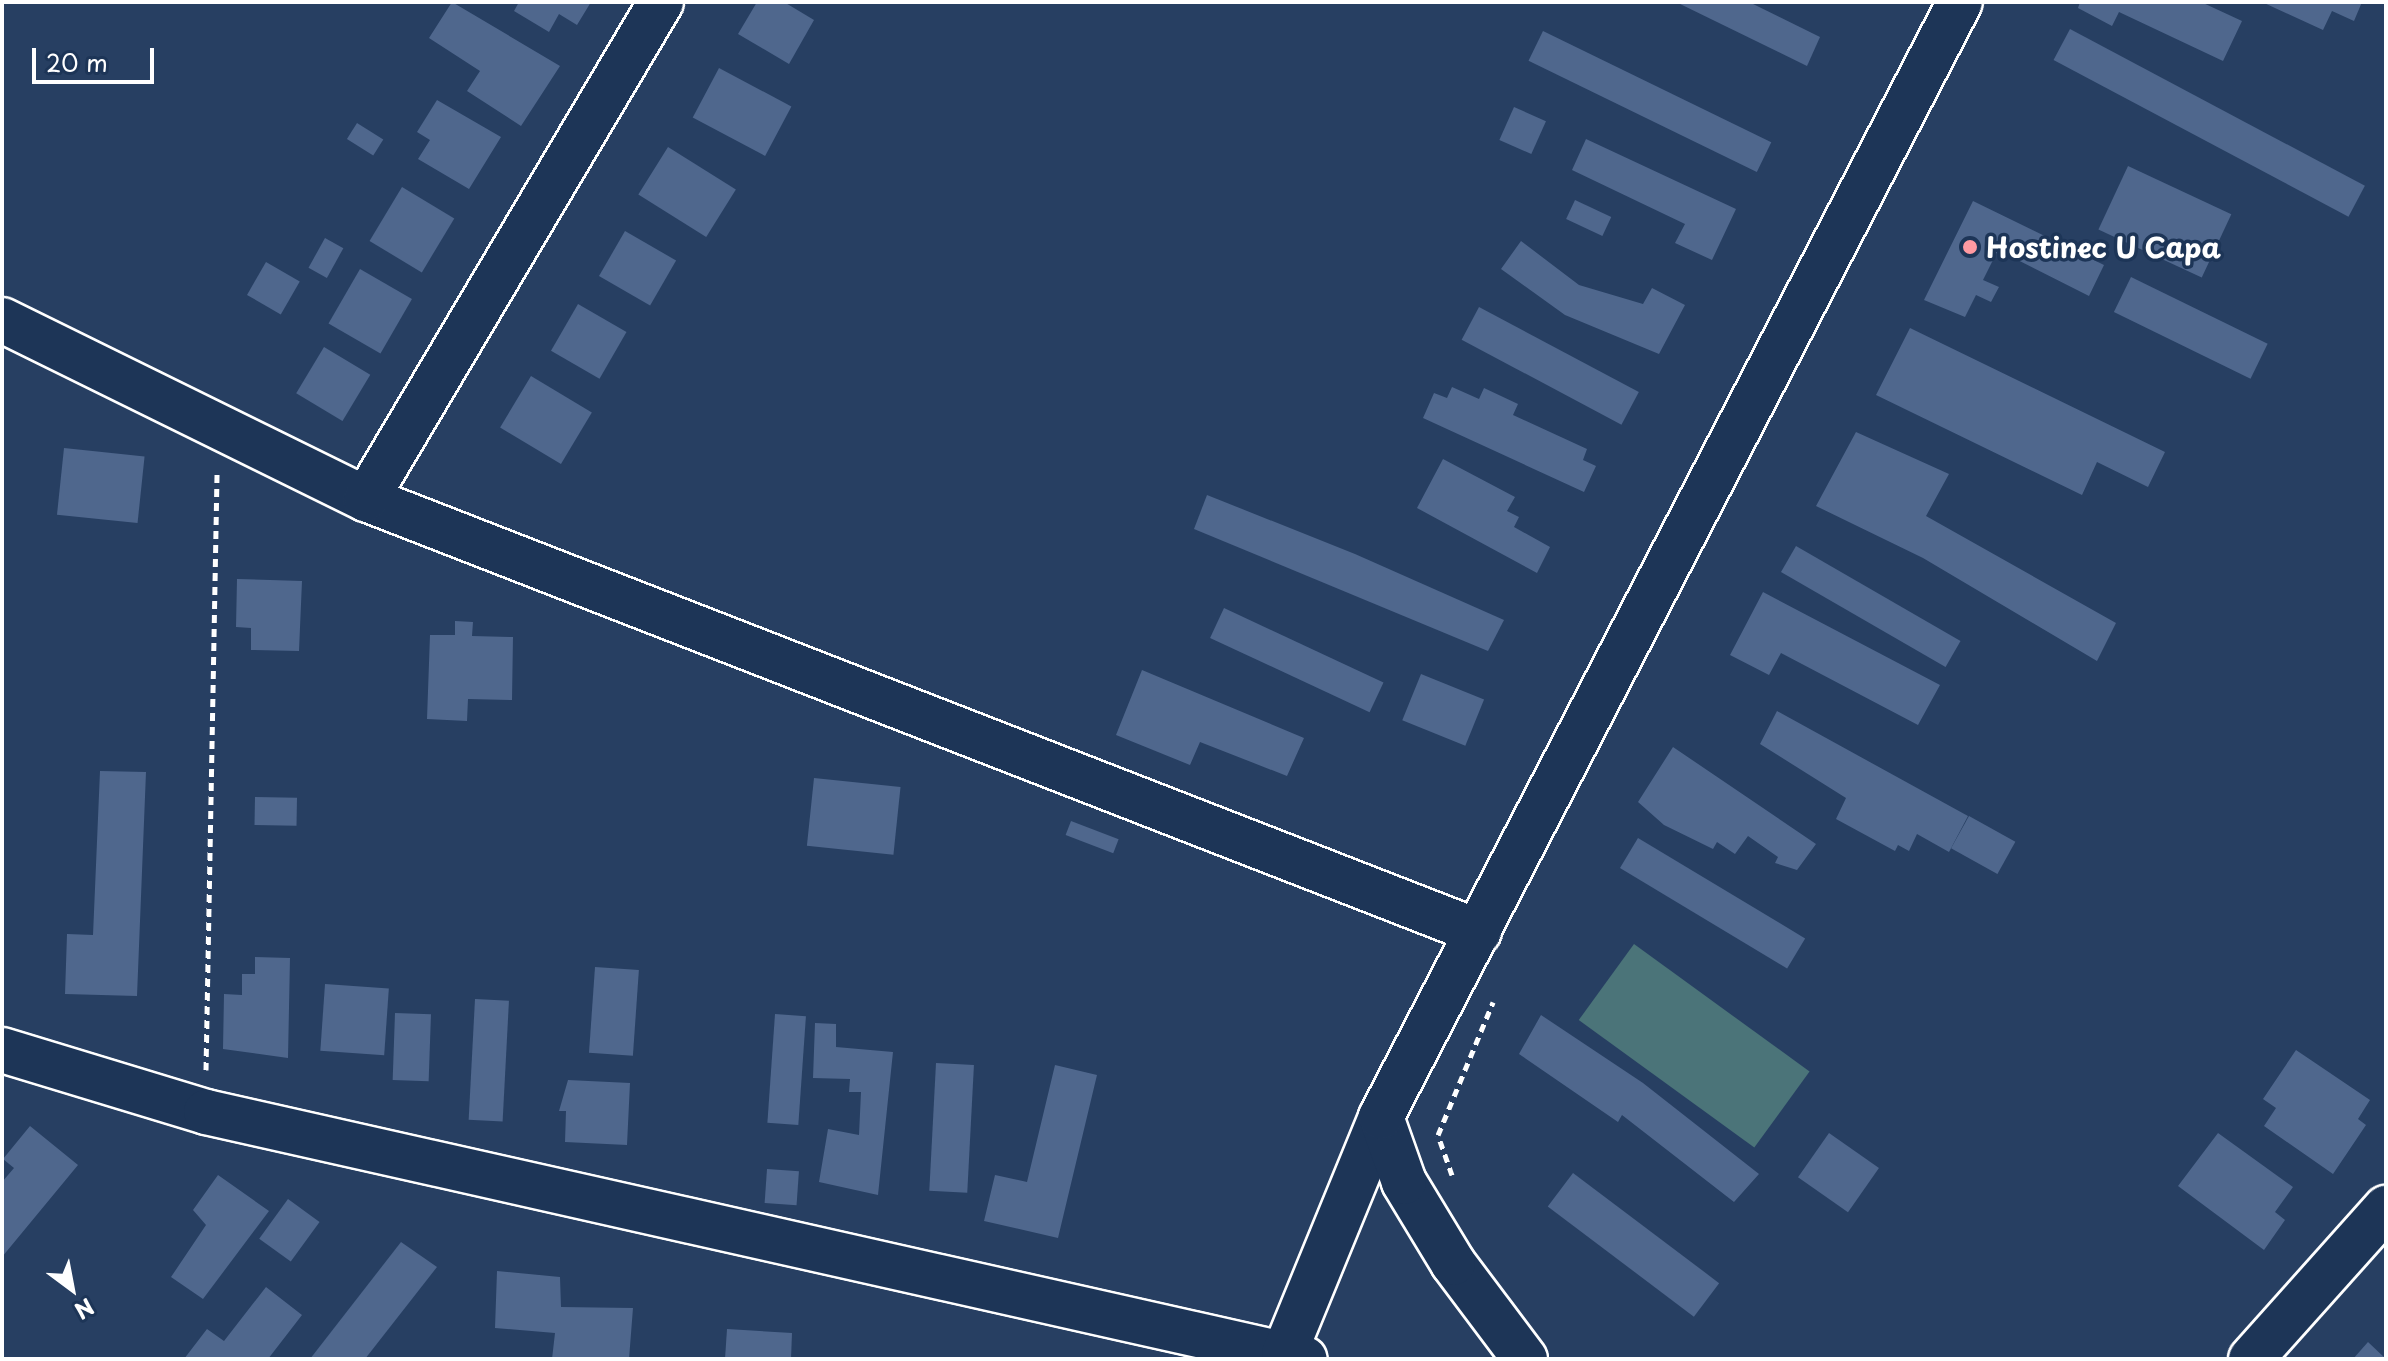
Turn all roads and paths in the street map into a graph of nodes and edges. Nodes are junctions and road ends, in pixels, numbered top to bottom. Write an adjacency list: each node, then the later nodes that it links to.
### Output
1 (661, 2): 5 (street)
2 (1960, 2): 6 (street)
3 (2, 320): 4 (street)
4 (218, 432): 5 (street); 9 (path)
5 (366, 499): 6 (street)
6 (1479, 932): 10 (street)
7 (1497, 991): 11 (path)
8 (2, 1050): 9 (street)
9 (206, 1112): 13 (street)
10 (1381, 1117): 13 (street); 14 (street)
11 (1454, 1180)
12 (2386, 1208): 15 (street)
13 (1295, 1357)
14 (1525, 1359)
15 (2251, 1359)

